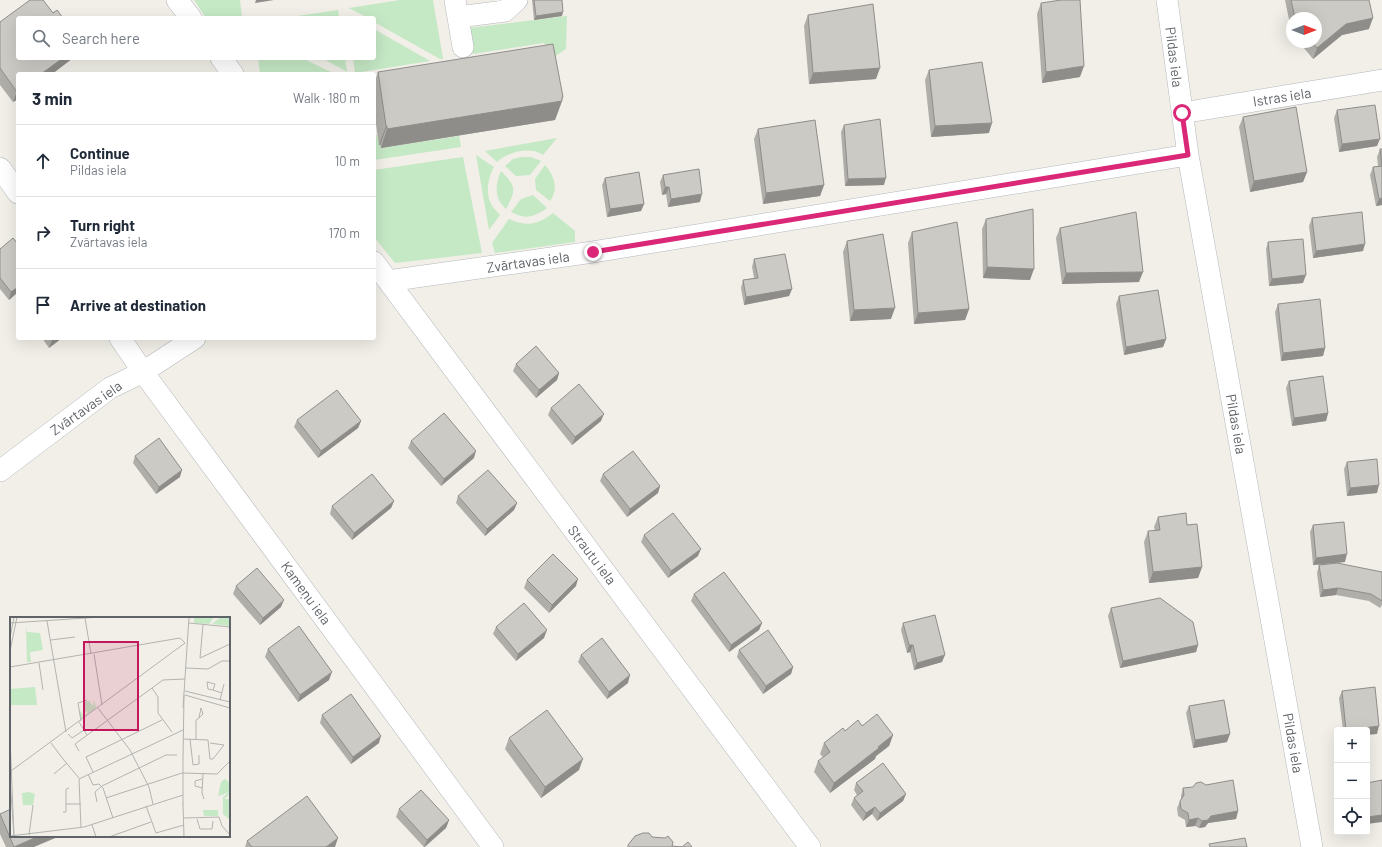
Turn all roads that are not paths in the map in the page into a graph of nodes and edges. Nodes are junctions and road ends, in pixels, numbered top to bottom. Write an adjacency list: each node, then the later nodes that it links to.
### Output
1 (177, 0): 5 (street)
2 (517, 0): 4 (street)
3 (1167, 0): 10 (street, Pildas iela)
4 (456, 8): 6 (street)
5 (189, 16)
6 (463, 47)
7 (222, 60): 8 (street)
8 (232, 72)
9 (1382, 80): 10 (street, Istras iela)
10 (1182, 113): 11 (street, Pildas iela)
11 (1188, 155): 15 (street, Zvārtavas iela); 22 (street, Pildas iela)
12 (0, 168): 13 (street)
13 (16, 191)
14 (376, 265): 15 (street, Strautu iela)
15 (388, 281): 21 (street, Strautu iela)
16 (121, 340): 18 (street, Kameņu iela)
17 (192, 340): 18 (street, Zvārtavas iela)
18 (143, 372): 19 (street, Zvārtavas iela); 20 (street, Kameņu iela)
19 (0, 471)
20 (493, 847)
21 (810, 847)
22 (1312, 847)

